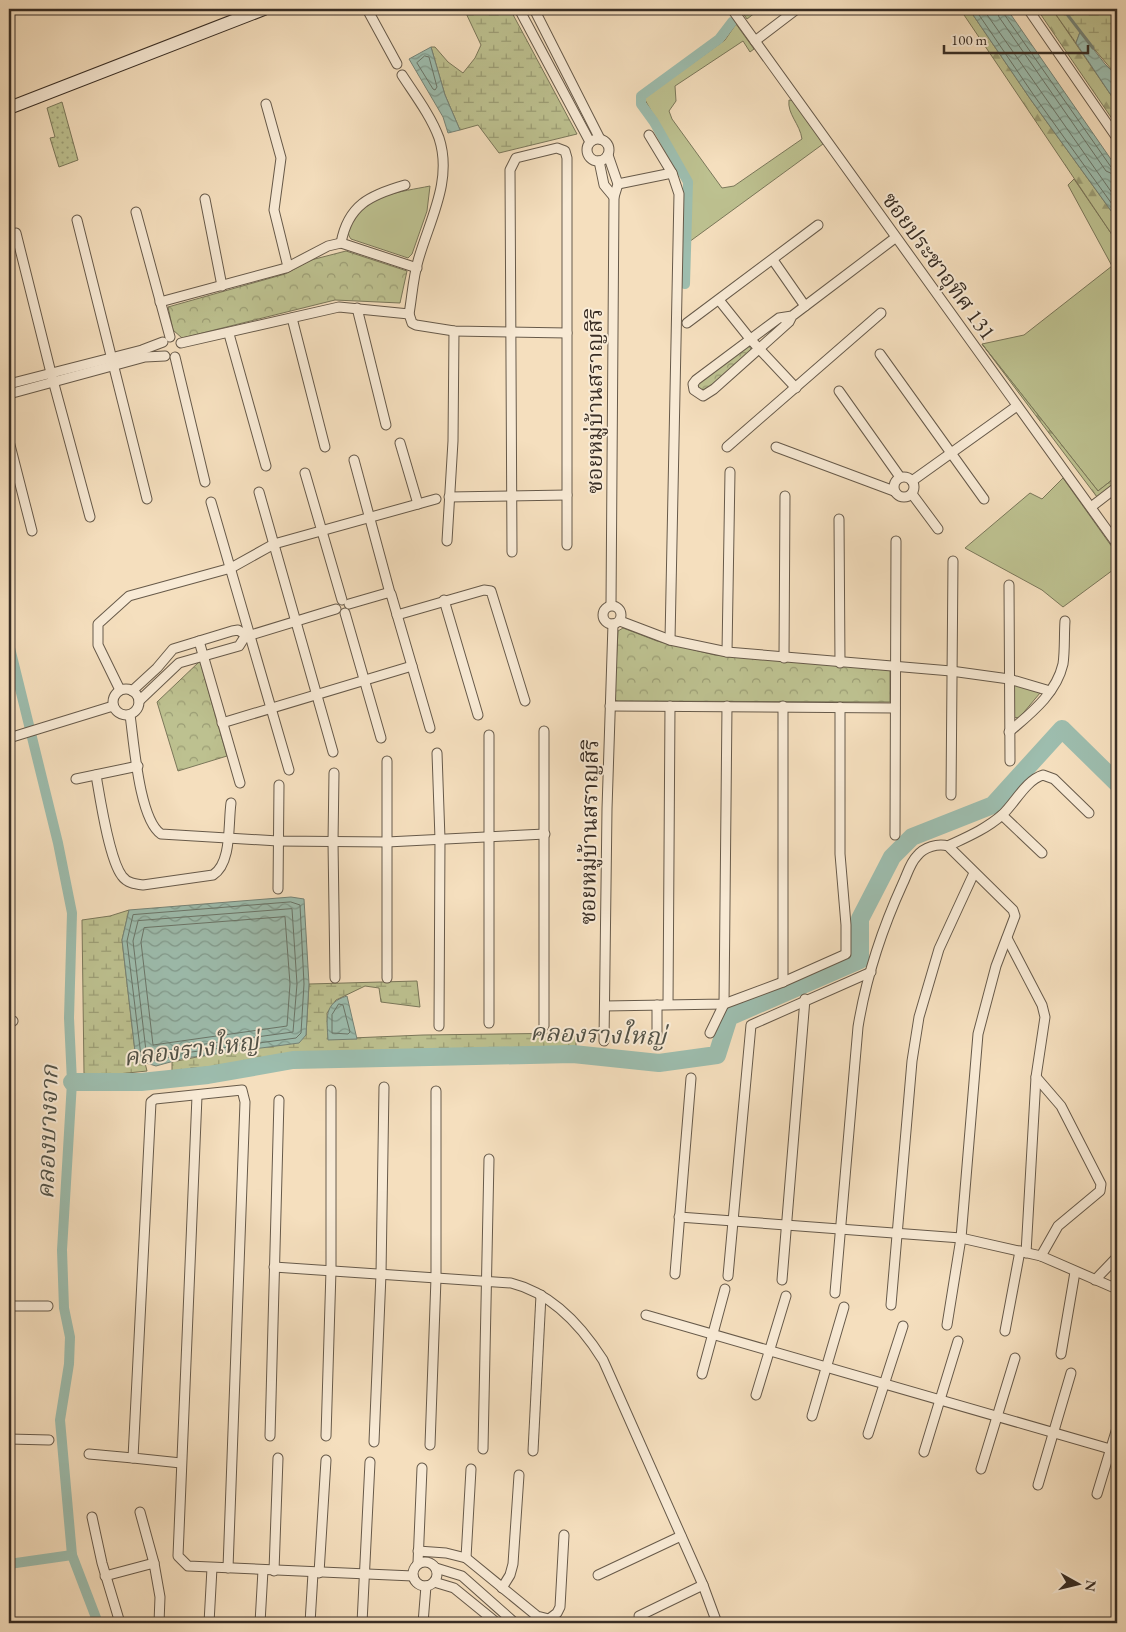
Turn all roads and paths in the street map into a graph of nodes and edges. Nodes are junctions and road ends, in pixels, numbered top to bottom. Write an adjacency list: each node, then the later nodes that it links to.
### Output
1 (264, 9): 12 (main road)
2 (367, 9): 9 (street)
3 (519, 9): 16 (street, ซอยหมู่บ้านสราญสิริ)
4 (534, 9): 15 (street)
5 (732, 9): 8 (street, ซอยประชาอุทิศ 131)
6 (797, 9): 8 (street)
7 (1028, 9): 14 (street)
8 (755, 41): 28 (street, ซอยประชาอุทิศ 131)
9 (397, 64)
10 (402, 75): 32 (street)
11 (266, 104): 31 (street)
12 (9, 108)
13 (649, 135): 19 (street)
14 (1117, 138)
15 (600, 139): 16 (street); 17 (street)
16 (590, 142): 18 (street, ซอยหมู่บ้านสราญสิริ)
17 (608, 155): 18 (street); 20 (street)
18 (599, 161): 22 (street, ซอยหมู่บ้านสราญสิริ)
19 (672, 173): 20 (street); 113 (street)
20 (618, 184): 22 (street, ซอยหมู่บ้านสราญสิริ)
21 (405, 185): 29 (street)
22 (614, 197): 106 (street, ซอยหมู่บ้านสราญสิริ)
23 (205, 199): 33 (street)
24 (136, 212): 35 (street)
25 (77, 220): 54 (street)
26 (818, 225): 30 (street)
27 (16, 233): 55 (street)
28 (896, 238): 36 (street); 60 (street, ซอยประชาอุทิศ 131)
29 (341, 243): 31 (street); 32 (street)
30 (773, 260): 34 (street); 36 (street)
31 (288, 267): 33 (street)
32 (417, 268): 39 (street)
33 (222, 286): 35 (street)
34 (719, 300): 42 (street); 48 (street)
35 (160, 302): 47 (street)
36 (805, 306): 40 (street)
37 (357, 308): 39 (street); 41 (street); 61 (street)
38 (881, 313): 57 (street)
39 (409, 314): 43 (street)
40 (792, 316): 48 (street); 50 (street)
41 (292, 318): 46 (street); 65 (street)
42 (687, 322)
43 (454, 331): 44 (street); 82 (street)
44 (510, 332): 45 (street); 45 (street); 80 (street)
45 (567, 332): 79 (street)
46 (229, 334): 49 (street); 69 (street)
47 (166, 339): 49 (street); 52 (street); 54 (street)
48 (751, 340): 50 (street); 50 (street)
49 (181, 343): 53 (street)
50 (760, 348): 57 (street)
51 (880, 354): 67 (street)
52 (165, 356): 53 (street); 54 (street)
53 (175, 357): 74 (street)
54 (112, 362): 55 (street); 85 (street)
55 (52, 378): 56 (street); 59 (street); 89 (street)
56 (9, 384)
57 (796, 388): 64 (street)
58 (839, 391): 72 (street)
59 (9, 394)
60 (1017, 406): 67 (street); 88 (street, ซอยประชาอุทิศ 131)
61 (386, 425)
62 (9, 441): 93 (street)
63 (400, 443): 87 (street)
64 (727, 446)
65 (325, 447)
66 (776, 447): 76 (street)
67 (951, 454): 73 (street); 84 (street)
68 (354, 460): 90 (street)
69 (266, 466)
70 (730, 472): 115 (street)
71 (305, 473): 94 (street)
72 (900, 477): 73 (street); 76 (street)
73 (912, 481): 78 (street)
74 (205, 482)
75 (1117, 487): 88 (street)
76 (894, 491): 78 (street)
77 (259, 492): 97 (street)
78 (912, 494): 92 (street)
79 (567, 495): 80 (street); 99 (street)
80 (511, 496): 82 (street); 100 (street)
81 (785, 496): 117 (street)
82 (449, 497): 95 (street)
83 (436, 499): 87 (street)
84 (984, 499)
85 (147, 500)
86 (211, 502): 102 (street)
87 (418, 504): 90 (street)
88 (1091, 507): 98 (street, ซอยประชาอุทิศ 131)
89 (90, 517)
90 (370, 518): 94 (street); 104 (street)
91 (839, 519): 118 (street)
92 (938, 529)
93 (32, 531)
94 (322, 531): 97 (street); 107 (street)
95 (447, 541)
96 (896, 541): 120 (street)
97 (274, 544): 102 (street); 109 (street)
98 (1117, 544)
99 (567, 545)
100 (512, 552)
101 (953, 560): 121 (street)
102 (231, 568): 112 (street); 124 (street)
103 (1009, 585): 122 (street)
104 (390, 593): 107 (street); 108 (street)
105 (444, 600): 108 (street); 129 (street); 139 (street)
106 (611, 605): 111 (street, ซอยหมู่บ้านสราญสิริ); 111 (street, ซอยหมู่บ้านสราญสิริ)
107 (346, 606): 109 (street); 123 (street)
108 (397, 615): 119 (street)
109 (296, 621): 112 (street); 127 (street)
110 (1064, 621): 126 (street)
111 (616, 622): 113 (street); 131 (street, ซอยหมู่บ้านสราญสิริ)
112 (248, 635): 114 (street); 116 (street); 136 (street)
113 (670, 640): 115 (street)
114 (199, 641): 116 (street); 125 (street)
115 (727, 652): 117 (street)
116 (202, 656): 128 (street); 140 (street)
117 (784, 658): 118 (street)
118 (840, 662): 120 (street)
119 (412, 666): 123 (street); 141 (street)
120 (896, 667): 121 (street); 137 (street)
121 (951, 671): 122 (street); 158 (street)
122 (1009, 679): 126 (street); 143 (street)
123 (365, 680): 127 (street); 146 (street)
124 (120, 690): 125 (street); 130 (street)
125 (132, 690): 128 (street)
126 (1050, 691): 143 (street)
127 (317, 694): 136 (street); 147 (street)
128 (139, 701): 138 (street)
129 (525, 701)
130 (114, 706): 138 (street); 145 (street)
131 (610, 706): 132 (street); 183 (street, ซอยหมู่บ้านสราญสิริ)
132 (670, 706): 133 (street); 180 (street)
133 (727, 706): 134 (street); 181 (street)
134 (784, 706): 135 (street); 178 (street)
135 (840, 707): 137 (street); 178 (street)
136 (271, 708): 140 (street); 152 (street)
137 (895, 708): 163 (street)
138 (130, 715): 151 (street)
139 (478, 715)
140 (222, 723): 156 (street)
141 (430, 728)
142 (544, 730): 162 (street)
143 (1009, 732): 150 (street)
144 (489, 735): 164 (street)
145 (9, 738)
146 (381, 738)
147 (334, 752)
148 (437, 752): 166 (street)
149 (387, 761): 169 (street)
150 (1010, 761)
151 (138, 766): 154 (street); 165 (street)
152 (288, 770)
153 (334, 773): 168 (street)
154 (96, 774): 155 (street); 165 (street)
155 (76, 779)
156 (240, 783)
157 (279, 785): 167 (street)
158 (951, 796)
159 (230, 803): 165 (street)
160 (1089, 813): 161 (street)
161 (1002, 815): 170 (street); 171 (street)
162 (544, 834): 164 (street); 186 (street)
163 (895, 835)
164 (490, 836): 166 (street); 184 (street)
165 (227, 839): 167 (street)
166 (440, 839): 169 (street); 185 (street)
167 (278, 841): 168 (street); 173 (street)
168 (333, 842): 169 (street); 176 (street)
169 (388, 842): 177 (street)
170 (948, 846): 172 (street); 175 (street)
171 (1042, 853)
172 (974, 873): 174 (street); 202 (street)
173 (278, 889)
174 (1007, 938): 190 (street); 203 (street)
175 (871, 972): 179 (street); 201 (street)
176 (335, 978)
177 (388, 978)
178 (783, 982): 181 (street)
179 (805, 1000): 199 (street); 200 (street)
180 (668, 1004): 181 (street); 182 (street)
181 (724, 1004): 187 (street)
182 (657, 1005): 183 (street); 189 (street)
183 (605, 1006): 188 (street, ซอยหมู่บ้านสราญสิริ)
184 (490, 1023)
185 (439, 1026)
186 (544, 1026)
187 (710, 1034)
188 (604, 1041)
189 (657, 1044)
190 (1036, 1077): 204 (street); 205 (street)
191 (691, 1078): 198 (street)
192 (384, 1087): 210 (street)
193 (331, 1090): 208 (street)
194 (436, 1091): 213 (street)
195 (197, 1096): 257 (street); 261 (street); 277 (street)
196 (280, 1100): 207 (street)
197 (489, 1159): 216 (street)
198 (679, 1217): 199 (street); 211 (street)
199 (732, 1221): 200 (street); 212 (street)
200 (787, 1226): 201 (street); 214 (street)
201 (841, 1230): 202 (street); 219 (street)
202 (898, 1234): 203 (street); 224 (street)
203 (961, 1238): 204 (street); 227 (street)
204 (1023, 1252): 205 (street); 229 (street)
205 (1041, 1256): 209 (street)
206 (1117, 1256): 215 (street)
207 (274, 1267): 208 (street); 246 (street)
208 (331, 1270): 210 (street); 247 (street)
209 (1075, 1272): 215 (street); 233 (street)
210 (381, 1274): 213 (street); 250 (street)
211 (675, 1274)
212 (728, 1276)
213 (436, 1278): 216 (street); 251 (street)
214 (782, 1280)
215 (1095, 1280): 218 (street)
216 (487, 1281): 220 (street); 252 (street)
217 (725, 1289): 230 (street)
218 (1117, 1289)
219 (835, 1293)
220 (541, 1295): 253 (street); 271 (street)
221 (786, 1296): 232 (street)
222 (9, 1306): 223 (street)
223 (48, 1306)
224 (892, 1306)
225 (844, 1307): 235 (street)
226 (646, 1315): 230 (street)
227 (947, 1325)
228 (903, 1326): 238 (street)
229 (1005, 1331)
230 (714, 1334): 232 (street); 237 (street)
231 (958, 1342): 240 (street)
232 (770, 1350): 235 (street); 239 (street)
233 (1061, 1354)
234 (1015, 1358): 242 (street)
235 (827, 1367): 238 (street); 241 (street)
236 (1071, 1373): 244 (street)
237 (702, 1374)
238 (884, 1384): 240 (street); 245 (street)
239 (756, 1395)
240 (940, 1400): 242 (street); 255 (street)
241 (812, 1416)
242 (998, 1416): 244 (street); 264 (street)
243 (1117, 1428): 254 (street)
244 (1054, 1433): 254 (street); 266 (street)
245 (868, 1434)
246 (270, 1436)
247 (326, 1436)
248 (9, 1439): 249 (street)
249 (49, 1440)
250 (374, 1442)
251 (430, 1445)
252 (483, 1450)
253 (533, 1450)
254 (1114, 1450): 267 (street)
255 (924, 1452)
256 (89, 1454): 257 (street)
257 (133, 1458): 261 (street)
258 (278, 1458): 280 (street)
259 (326, 1460): 281 (street)
260 (370, 1462): 284 (street)
261 (182, 1463): 276 (street)
262 (422, 1468): 272 (street)
263 (471, 1469): 273 (street)
264 (982, 1469)
265 (519, 1475): 288 (street)
266 (1038, 1485)
267 (1097, 1494)
268 (140, 1512): 274 (street)
269 (92, 1517): 283 (street)
270 (564, 1535): 288 (street)
271 (681, 1536): 282 (street); 287 (street)
272 (418, 1551): 273 (street); 275 (street)
273 (466, 1558): 288 (street)
274 (154, 1563): 283 (street); 293 (street)
275 (418, 1563): 278 (street); 285 (street)
276 (212, 1568): 277 (street); 294 (street)
277 (228, 1568): 279 (street)
278 (436, 1568): 286 (street); 289 (street)
279 (263, 1570): 280 (street); 295 (street)
280 (274, 1571): 281 (street)
281 (316, 1573): 284 (street); 296 (street)
282 (598, 1575)
283 (105, 1576): 292 (street)
284 (364, 1576): 285 (street); 297 (street)
285 (412, 1576): 286 (street)
286 (430, 1584): 290 (street); 298 (street)
287 (703, 1585): 291 (street); 301 (street)
288 (502, 1588)
289 (479, 1592): 290 (street); 300 (street)
290 (471, 1600): 299 (street)
291 (639, 1616)
292 (120, 1623)
293 (159, 1623)
294 (209, 1623)
295 (260, 1623)
296 (310, 1623)
297 (362, 1623)
298 (423, 1623)
299 (497, 1623)
300 (515, 1623)
301 (717, 1623)

